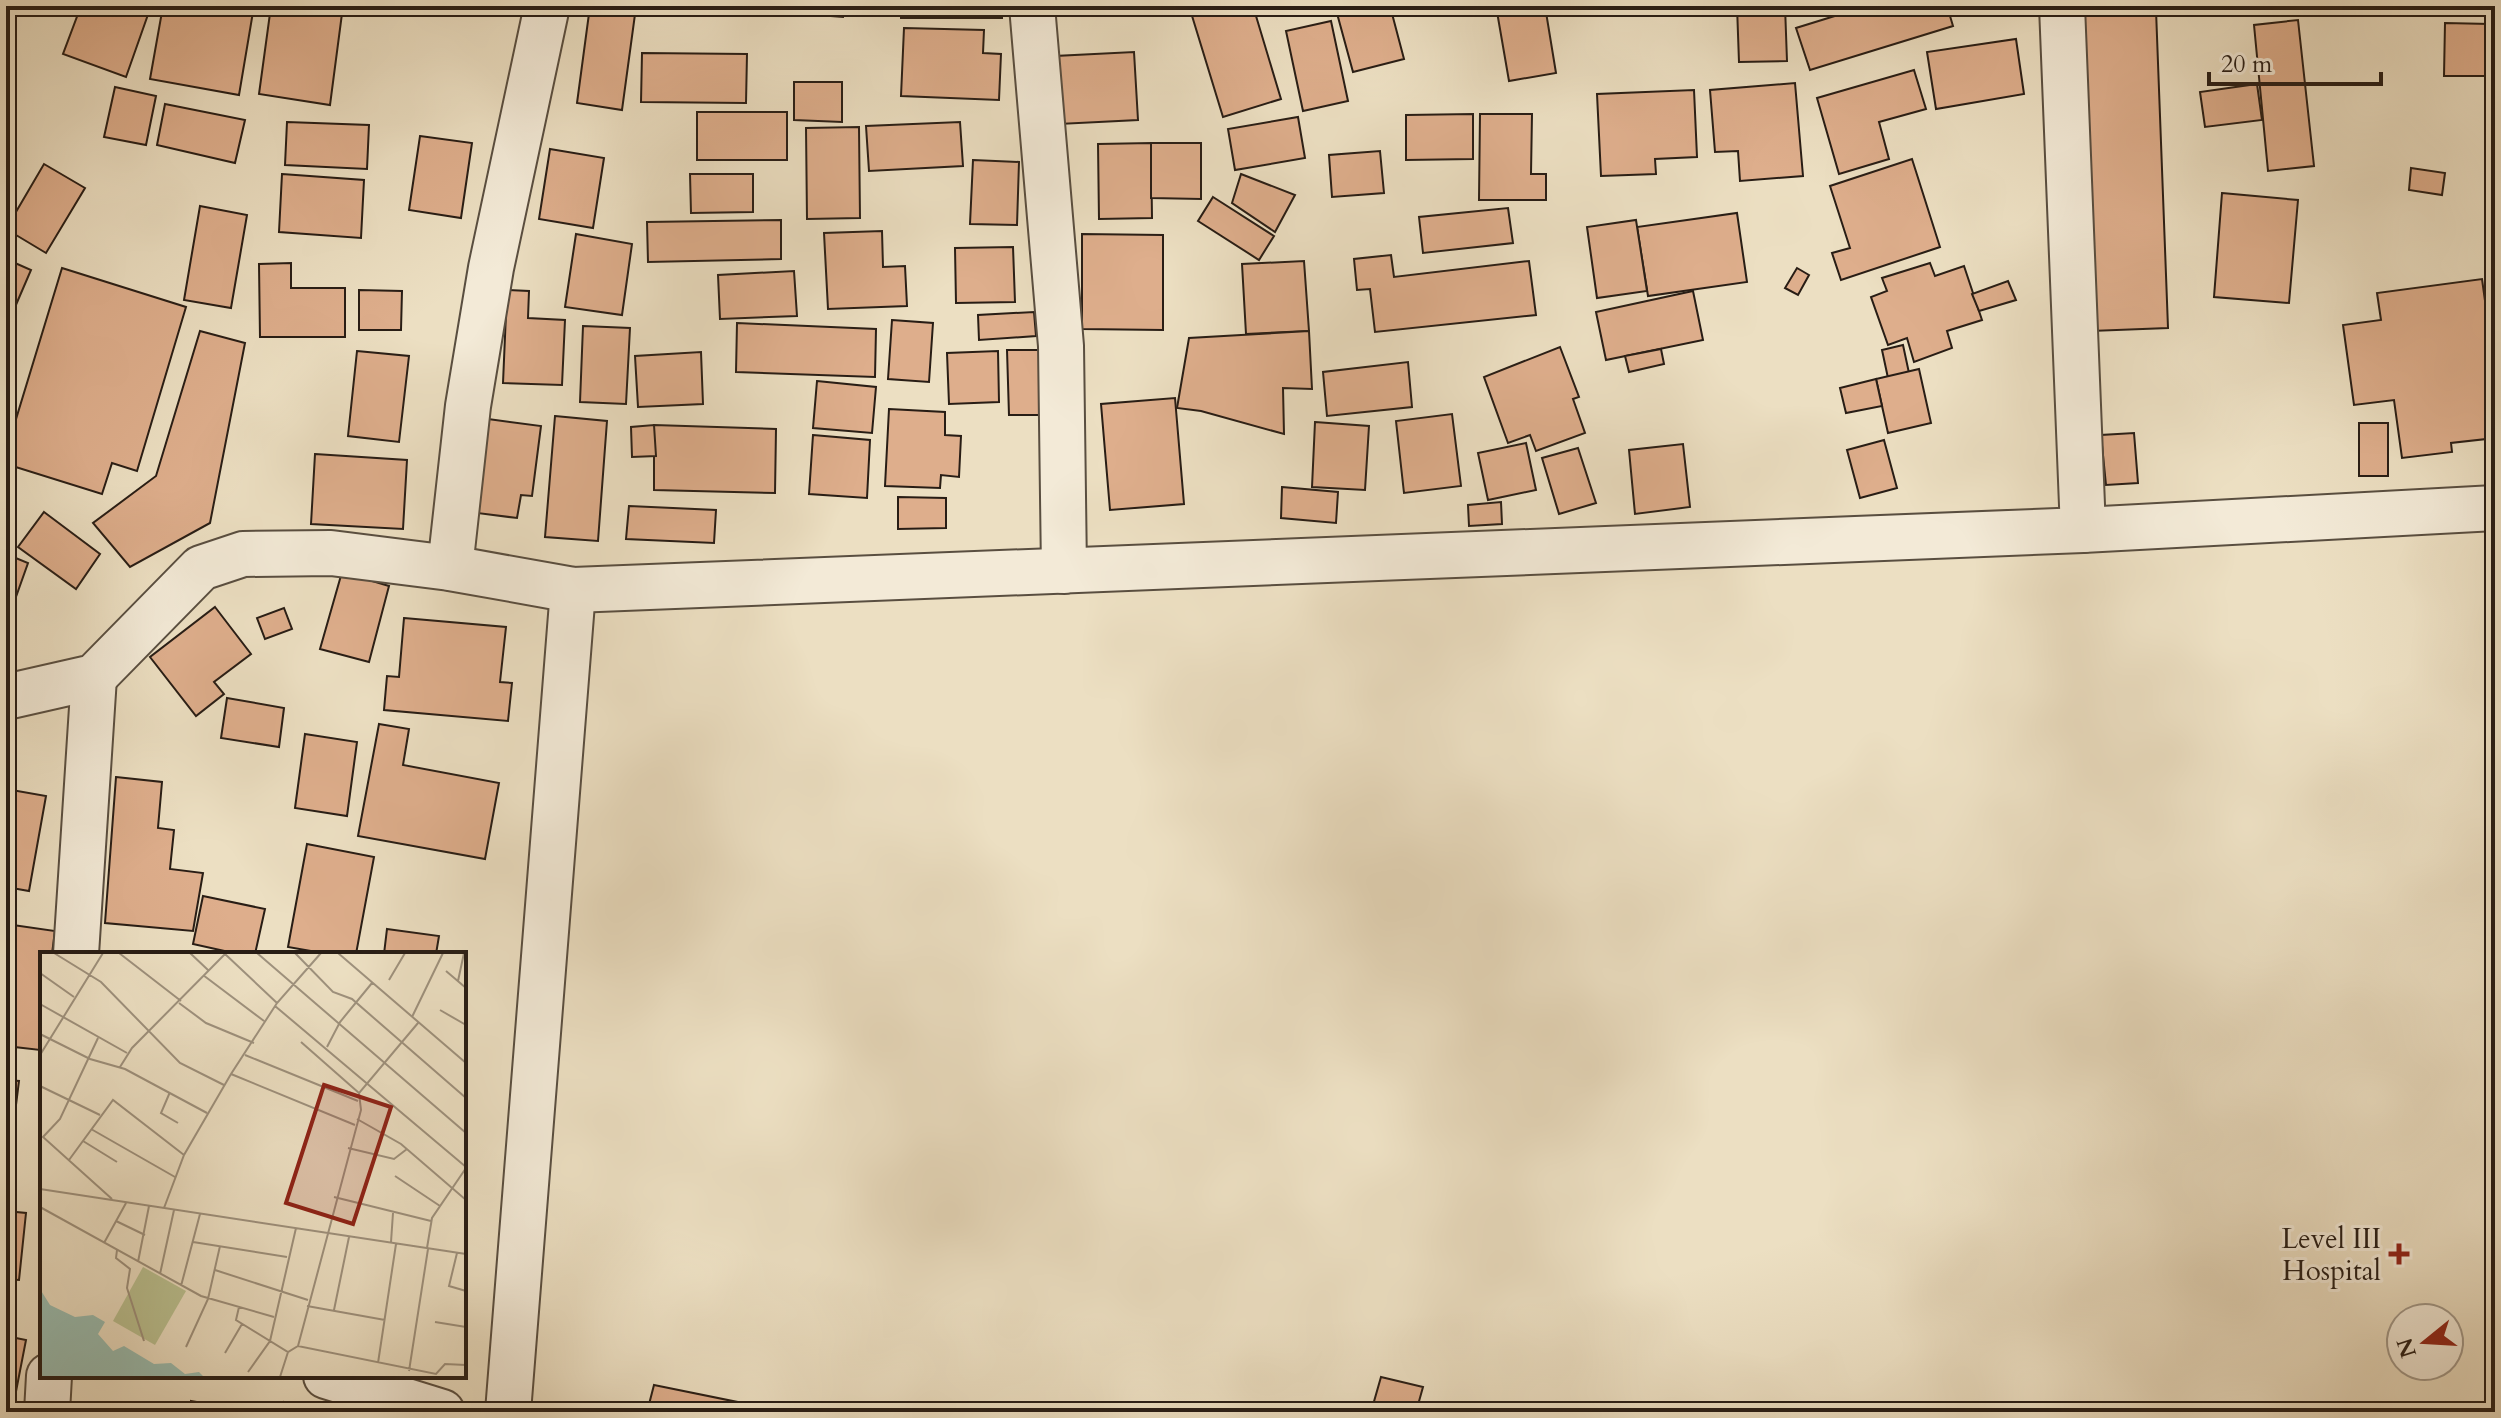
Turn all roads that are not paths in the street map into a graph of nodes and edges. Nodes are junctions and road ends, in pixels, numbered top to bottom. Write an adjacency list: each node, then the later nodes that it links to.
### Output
1 (547, 6): 6 (street)
2 (1032, 6): 7 (street)
3 (2062, 6): 5 (street)
4 (2495, 508): 5 (street)
5 (2083, 530): 7 (street)
6 (450, 568): 8 (street); 9 (street)
7 (1064, 571): 8 (street)
8 (573, 590): 16 (street)
9 (94, 677): 10 (street); 11 (street)
10 (6, 697)
11 (76, 952)
12 (49, 1378): 14 (street)
13 (332, 1378): 15 (street)
14 (47, 1412)
15 (442, 1412)
16 (508, 1412)

